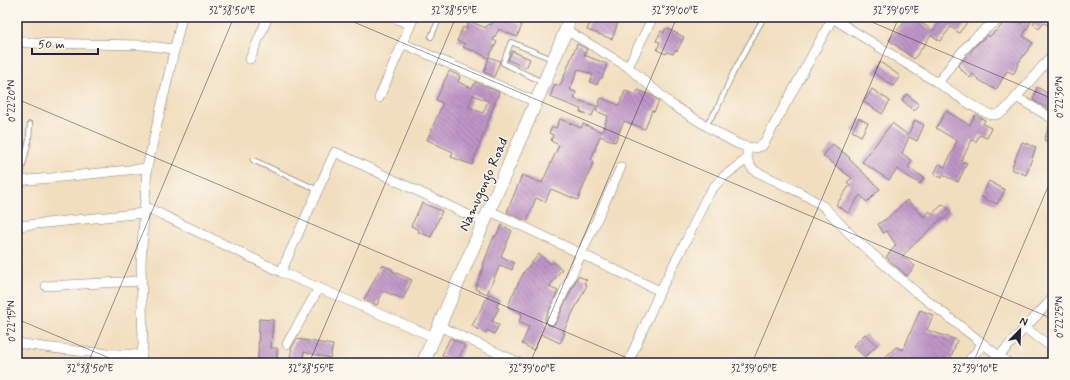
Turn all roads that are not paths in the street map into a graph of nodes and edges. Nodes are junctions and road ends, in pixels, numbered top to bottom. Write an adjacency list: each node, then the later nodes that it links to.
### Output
1 (182, 17): 15 (street)
2 (268, 17): 17 (street)
3 (393, 17): 10 (street)
4 (440, 17): 12 (lane)
5 (569, 17): 11 (main road, Namugongo Road)
6 (653, 17): 19 (street)
7 (764, 17): 27 (lane)
8 (1004, 17): 21 (street)
9 (832, 18): 21 (street); 28 (street)
10 (412, 21): 14 (street)
11 (566, 30): 18 (main road, Namugongo Road); 19 (street)
12 (432, 37)
13 (17, 41): 15 (street)
14 (402, 43): 23 (street); 24 (street)
15 (174, 49): 32 (street)
16 (1053, 54): 22 (street)
17 (250, 59)
18 (554, 60): 20 (main road, Namugongo Road); 20 (lane)
19 (628, 66): 27 (street)
20 (544, 82): 24 (main road, Namugongo Road)
21 (938, 83): 22 (street)
22 (1016, 97): 25 (street)
23 (379, 98)
24 (536, 102): 36 (main road, Namugongo Road)
25 (1053, 119)
26 (30, 124): 33 (lane)
27 (706, 126): 28 (street)
28 (747, 147): 29 (street)
29 (747, 159): 43 (street); 50 (street)
30 (253, 160): 34 (lane)
31 (621, 167): 38 (street)
32 (147, 168): 33 (street); 35 (street)
33 (18, 181)
34 (318, 190): 36 (street); 39 (street)
35 (144, 209): 37 (street); 39 (street); 40 (street)
36 (486, 216): 38 (street); 47 (main road, Namugongo Road)
37 (17, 226)
38 (581, 254): 43 (street); 45 (street)
39 (281, 272): 42 (street)
40 (141, 281): 41 (street); 53 (street)
41 (46, 286)
42 (319, 288): 47 (street); 49 (street)
43 (660, 291): 56 (street)
44 (1053, 298): 46 (street)
45 (551, 320)
46 (1025, 328): 51 (street); 52 (street)
47 (436, 332): 54 (main road, Namugongo Road); 55 (street)
48 (17, 343): 53 (street)
49 (287, 344)
50 (983, 344): 52 (street); 57 (street)
51 (1053, 348)
52 (999, 356): 58 (street)
53 (141, 359)
54 (423, 363)
55 (520, 363)
56 (628, 363)
57 (967, 363)
58 (1008, 363)

